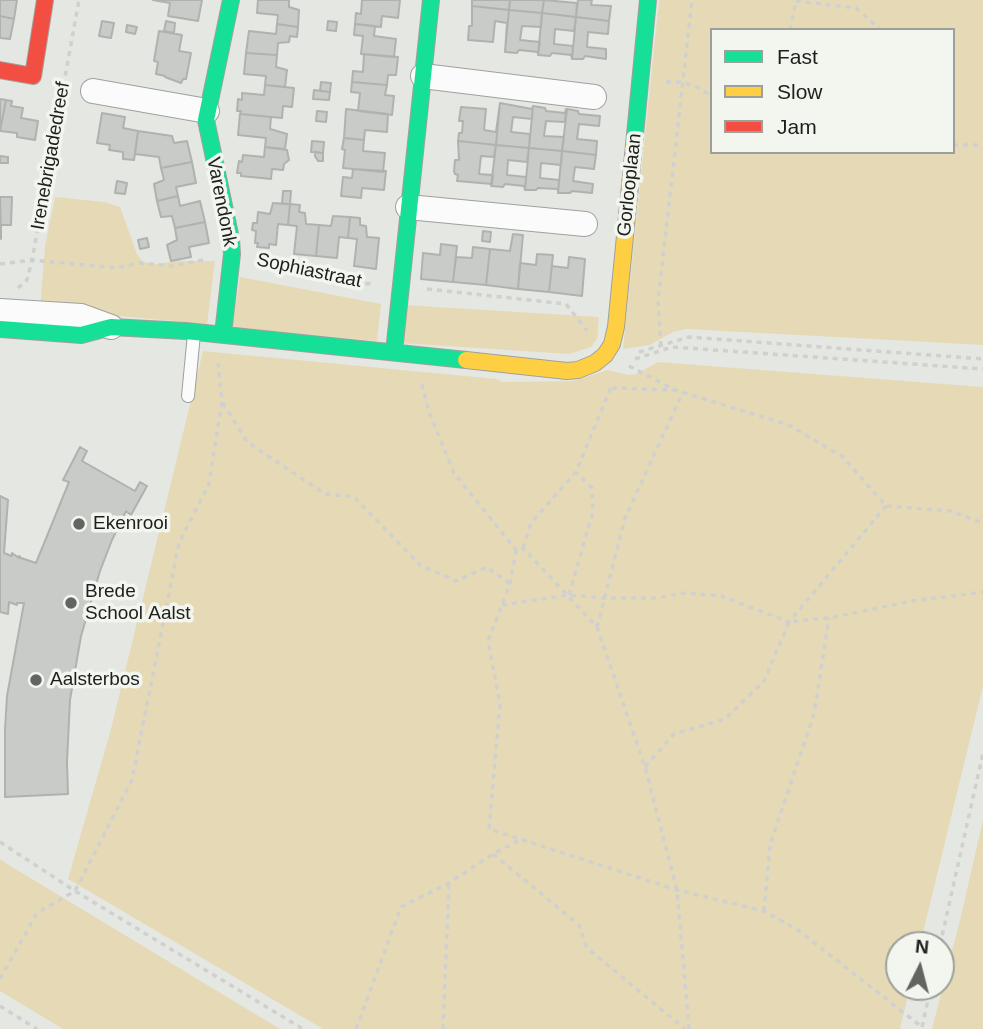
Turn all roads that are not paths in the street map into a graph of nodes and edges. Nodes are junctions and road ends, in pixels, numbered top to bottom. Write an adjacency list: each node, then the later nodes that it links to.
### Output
1 (45, 0): 5 (street)
2 (231, 0): 9 (street, Varendonk)
3 (431, 0): 6 (street)
4 (648, 0): 17 (street, Gorlooplaan)
5 (0, 70)
6 (423, 76): 8 (street); 10 (street)
7 (85, 83): 9 (street)
8 (594, 97)
9 (207, 111): 16 (street, Varendonk)
10 (408, 207): 11 (street); 17 (street)
11 (585, 225)
12 (0, 312): 13 (street)
13 (111, 327): 14 (street); 15 (street)
14 (0, 329)
15 (195, 332): 16 (street); 18 (lane)
16 (219, 334): 17 (street)
17 (394, 352)
18 (188, 396)

